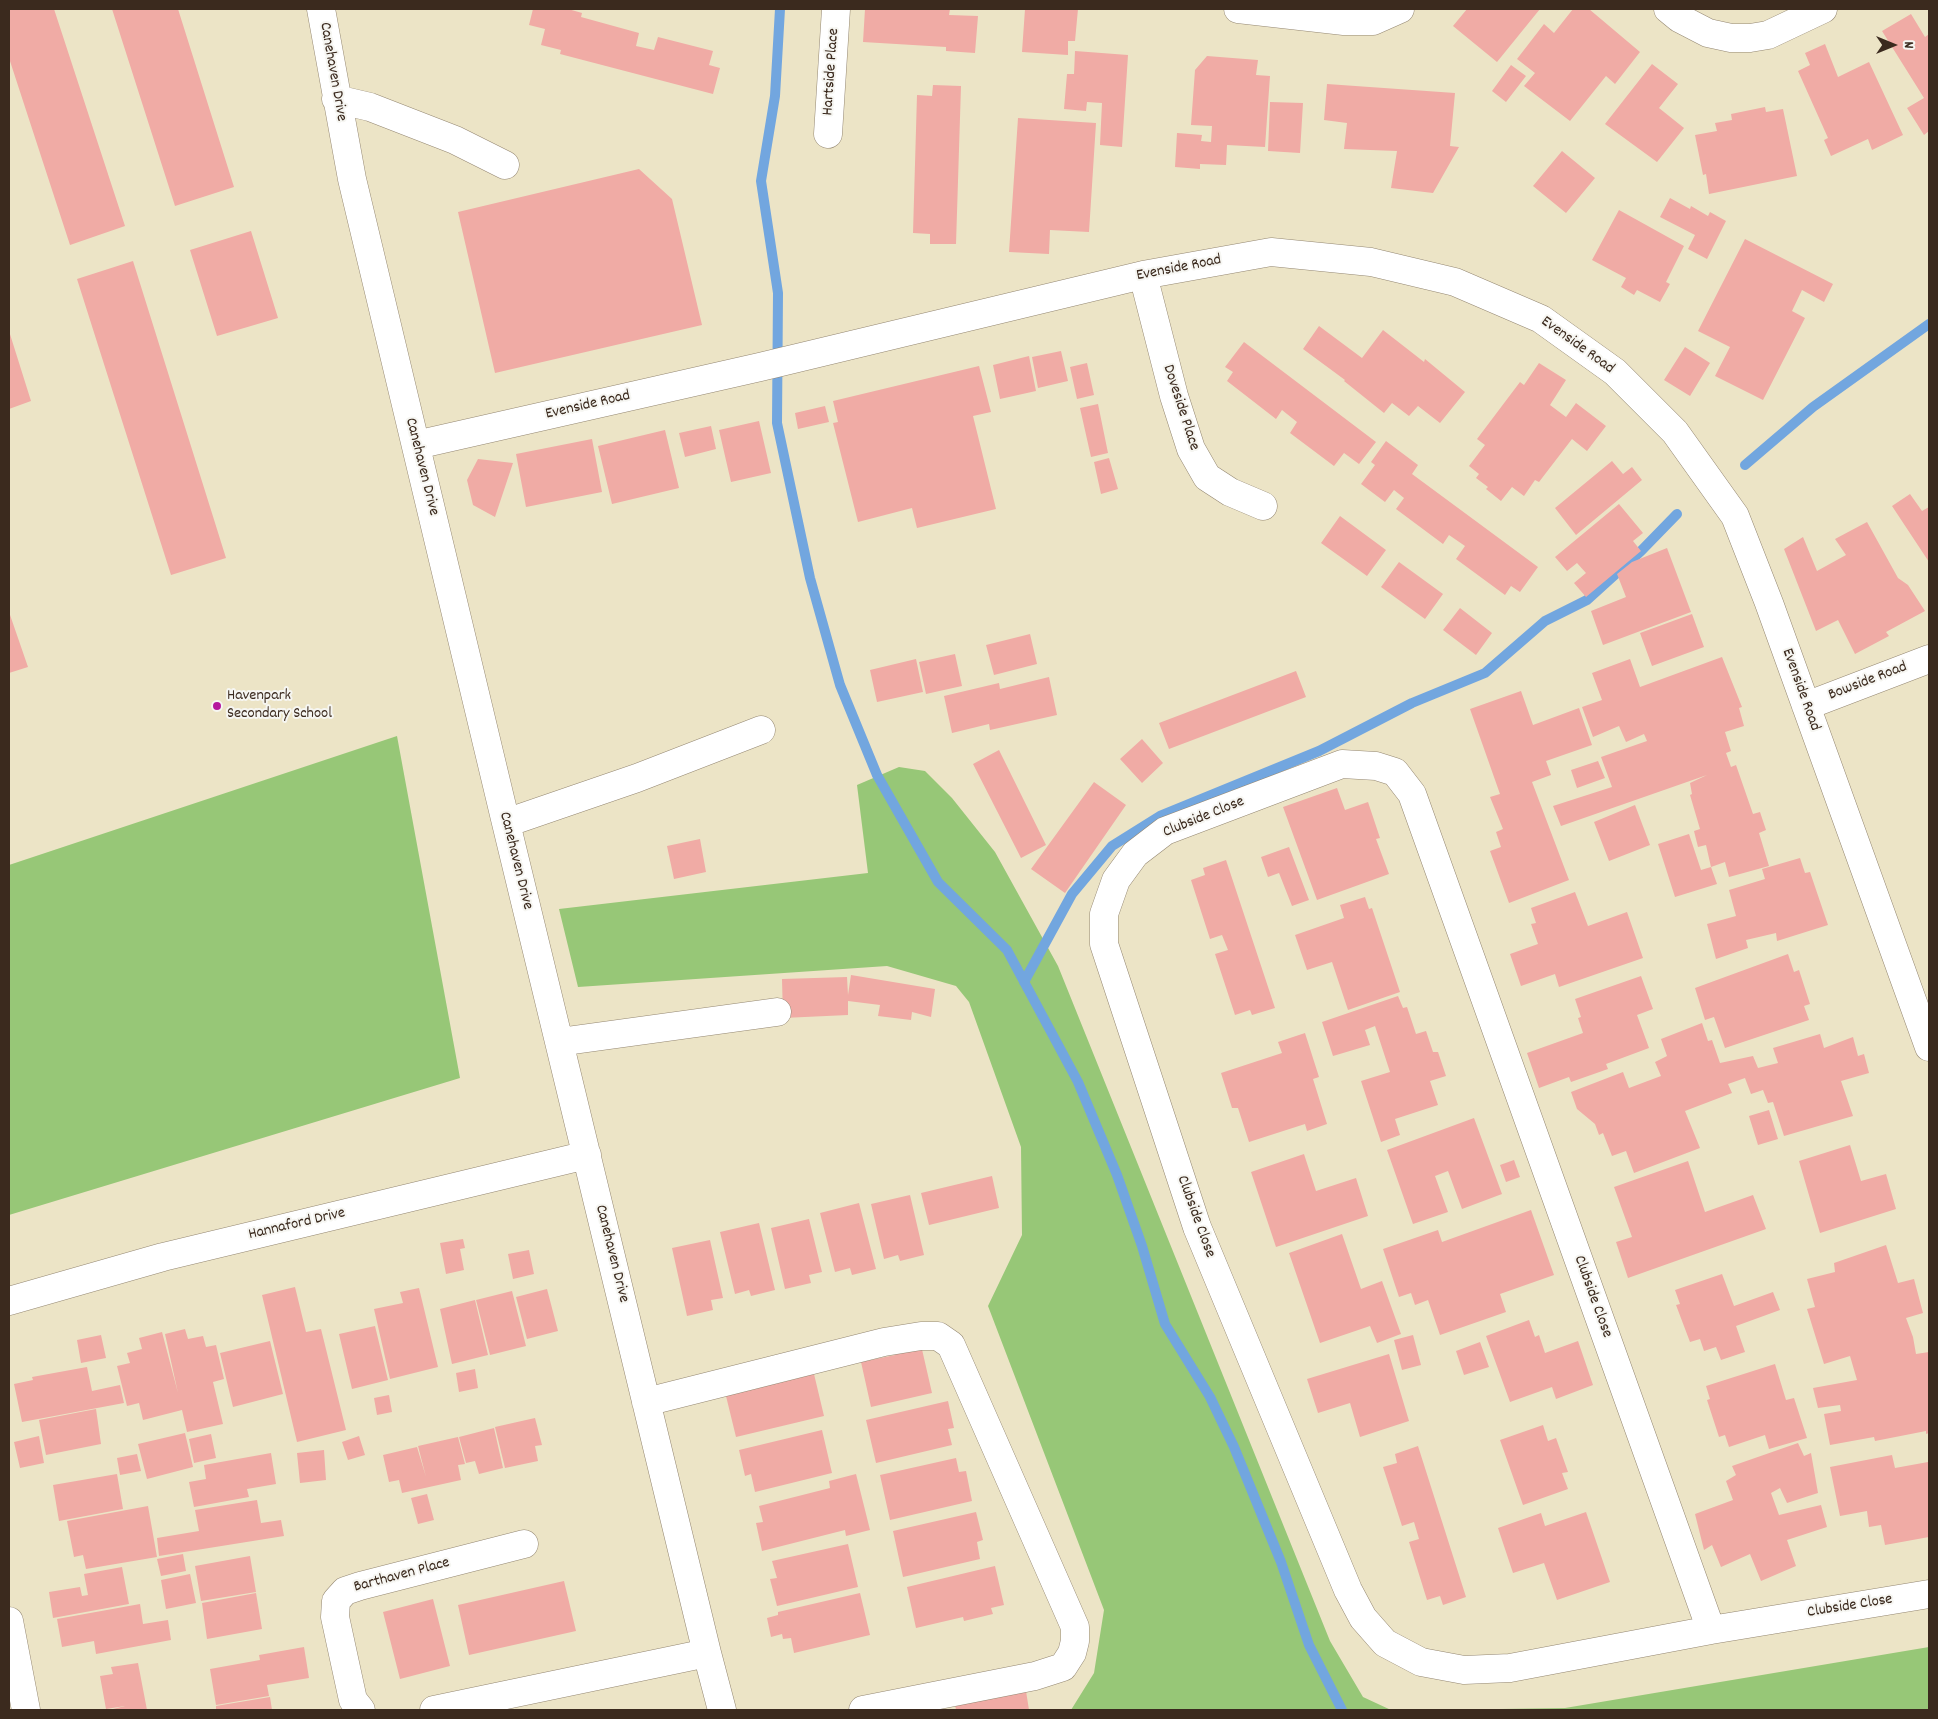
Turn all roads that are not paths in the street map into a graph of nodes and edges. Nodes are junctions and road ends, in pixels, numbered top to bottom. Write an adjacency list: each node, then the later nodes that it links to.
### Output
1 (321, 9): 7 (street, Canehaven Drive)
2 (836, 9): 8 (street, Hartside Place)
3 (1238, 9): 4 (street)
4 (1400, 9)
5 (1668, 9): 6 (street)
6 (1823, 9)
7 (336, 98): 9 (street); 11 (street, Canehaven Drive)
8 (828, 134)
9 (505, 164)
10 (1143, 275): 11 (street, Evenside Road); 12 (street, Doveside Place); 14 (street, Evenside Road)
11 (416, 446): 16 (street, Canehaven Drive)
12 (1263, 506)
13 (1929, 658): 14 (street, Bowside Road)
14 (1806, 706): 18 (street, Evenside Road)
15 (761, 730): 16 (street)
16 (506, 823): 19 (street, Canehaven Drive)
17 (777, 1012): 19 (street)
18 (1924, 1016): 20 (street, Evenside Road)
19 (559, 1042): 21 (street, Canehaven Drive)
20 (1929, 1047)
21 (587, 1155): 22 (street, Hannaford Drive); 23 (street, Canehaven Drive)
22 (9, 1301)
23 (646, 1402): 28 (street, Canehaven Drive); 33 (street)
24 (524, 1544): 30 (street, Barthaven Place)
25 (1929, 1594): 27 (street, Clubside Close)
26 (9, 1621): 29 (street)
27 (1711, 1630): 27 (street, Clubside Close)
28 (707, 1653): 31 (street); 32 (street, Canehaven Drive)
29 (26, 1710)
30 (362, 1710)
31 (434, 1710)
32 (722, 1710)
33 (863, 1710)

